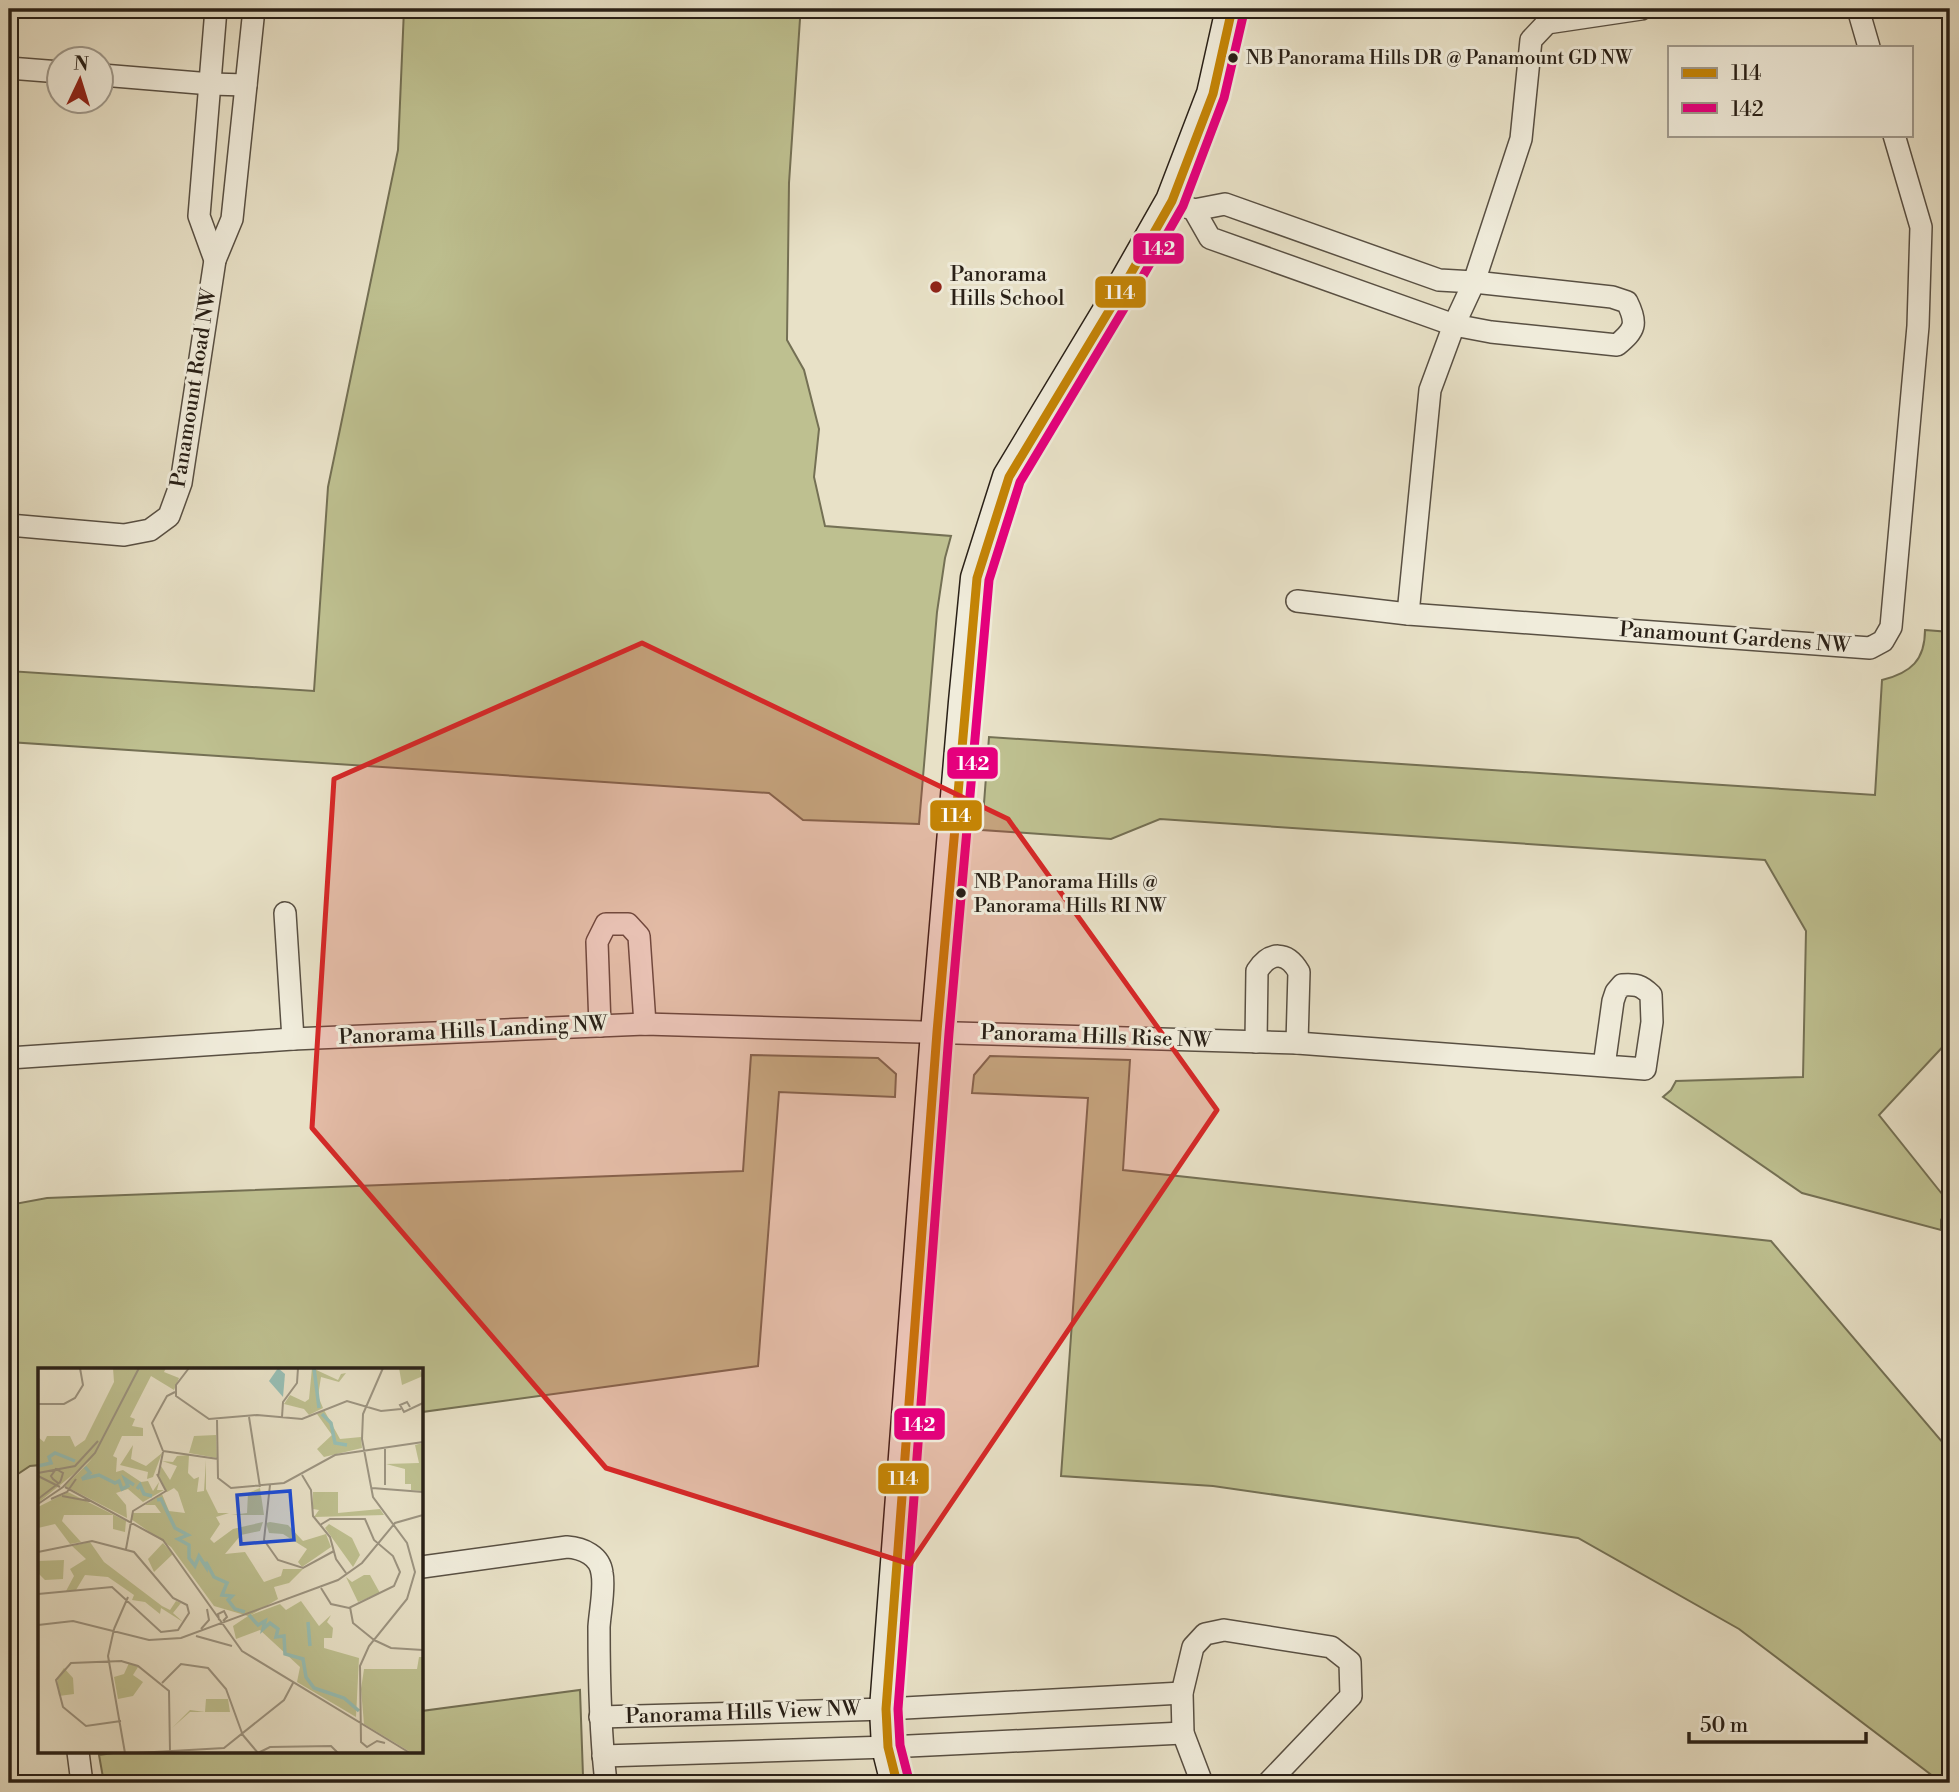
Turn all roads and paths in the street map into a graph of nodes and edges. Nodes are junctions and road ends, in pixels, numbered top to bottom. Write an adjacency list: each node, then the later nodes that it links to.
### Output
1 (216, 9): 10 (street, Panamount Road NW)
2 (254, 9): 11 (street, Panamount Road NW)
3 (1232, 9): 13 (street)
4 (1641, 9): 15 (street)
5 (1858, 9): 6 (street)
6 (1869, 46)
7 (9, 68): 8 (street)
8 (46, 71)
9 (116, 76): 10 (street)
10 (211, 84): 11 (street); 14 (street, Panamount Road NW)
11 (246, 85): 14 (street, Panamount Road NW)
12 (1894, 136): 19 (street, Panamount Gardens NW)
13 (1183, 205): 15 (street); 16 (street); 23 (street)
14 (215, 260): 17 (street, Panamount Road NW)
15 (1474, 282): 16 (street); 16 (street)
16 (1454, 325): 19 (street)
17 (9, 525)
18 (1297, 601): 19 (street, Panamount Gardens NW)
19 (1408, 614)
20 (285, 914): 24 (street)
21 (645, 1024): 22 (street, Panorama Hills Landing NW); 22 (street); 23 (street, Panorama Hills Landing NW)
22 (600, 1026): 24 (street, Panorama Hills Landing NW)
23 (937, 1032): 25 (street, Panorama Hills Rise NW); 31 (street)
24 (293, 1039): 27 (street, Panorama Hills Landing NW)
25 (1256, 1042): 26 (street, Panorama Hills Rise NW); 26 (street)
26 (1297, 1043): 28 (street, Panorama Hills Rise NW)
27 (9, 1058)
28 (1604, 1066)
29 (424, 1567): 32 (street, Panorama Hills View NW)
30 (1182, 1693): 31 (street, Panorama Hills View NW); 33 (street); 41 (street)
31 (886, 1709): 32 (street, Panorama Hills View NW); 34 (street)
32 (600, 1717): 36 (street, Panorama Hills View NW)
33 (1183, 1733): 34 (street, Panorama Hills View NW); 40 (street)
34 (888, 1747): 36 (street, Panorama Hills View NW); 39 (street)
35 (78, 1754): 37 (street)
36 (603, 1756): 38 (street, Panorama Hills View NW)
37 (82, 1783)
38 (606, 1783)
39 (897, 1783)
40 (1202, 1783)
41 (1268, 1783)

